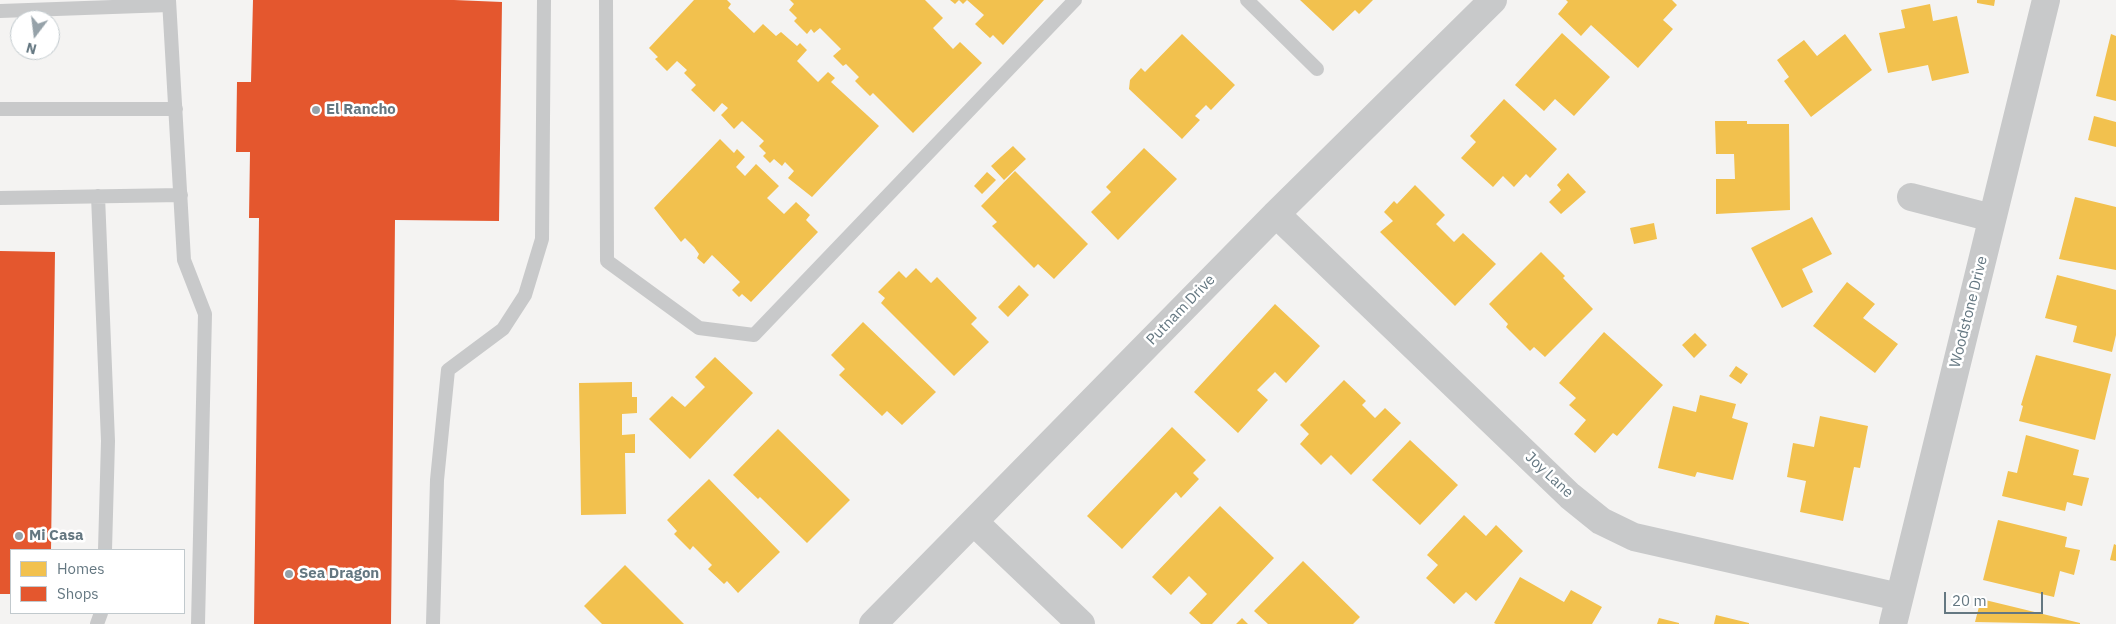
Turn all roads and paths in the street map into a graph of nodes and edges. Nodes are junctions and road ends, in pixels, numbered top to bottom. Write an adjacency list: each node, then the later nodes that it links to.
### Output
1 (544, 0): 22 (lane)
2 (606, 0): 3 (lane)
3 (1075, 0)
4 (1247, 0): 9 (lane)
5 (1493, 0): 16 (street, Putnam Drive)
6 (2046, 0): 17 (street, Woodstone Drive)
7 (169, 2): 8 (lane); 11 (lane)
8 (0, 11)
9 (1317, 69)
10 (0, 109): 11 (lane)
11 (176, 109): 12 (lane)
12 (181, 195): 13 (lane); 21 (lane)
13 (98, 196): 15 (lane); 19 (lane)
14 (1911, 197): 17 (street)
15 (0, 198)
16 (1276, 214): 18 (street, Putnam Drive); 20 (street, Joy Lane)
17 (1992, 218): 20 (street, Woodstone Drive)
18 (974, 522): 23 (street, Putnam Drive); 24 (street)
19 (105, 549)
20 (1899, 597): 25 (street, Woodstone Drive)
21 (198, 624)
22 (433, 624)
23 (873, 624)
24 (1082, 624)
25 (1893, 624)

